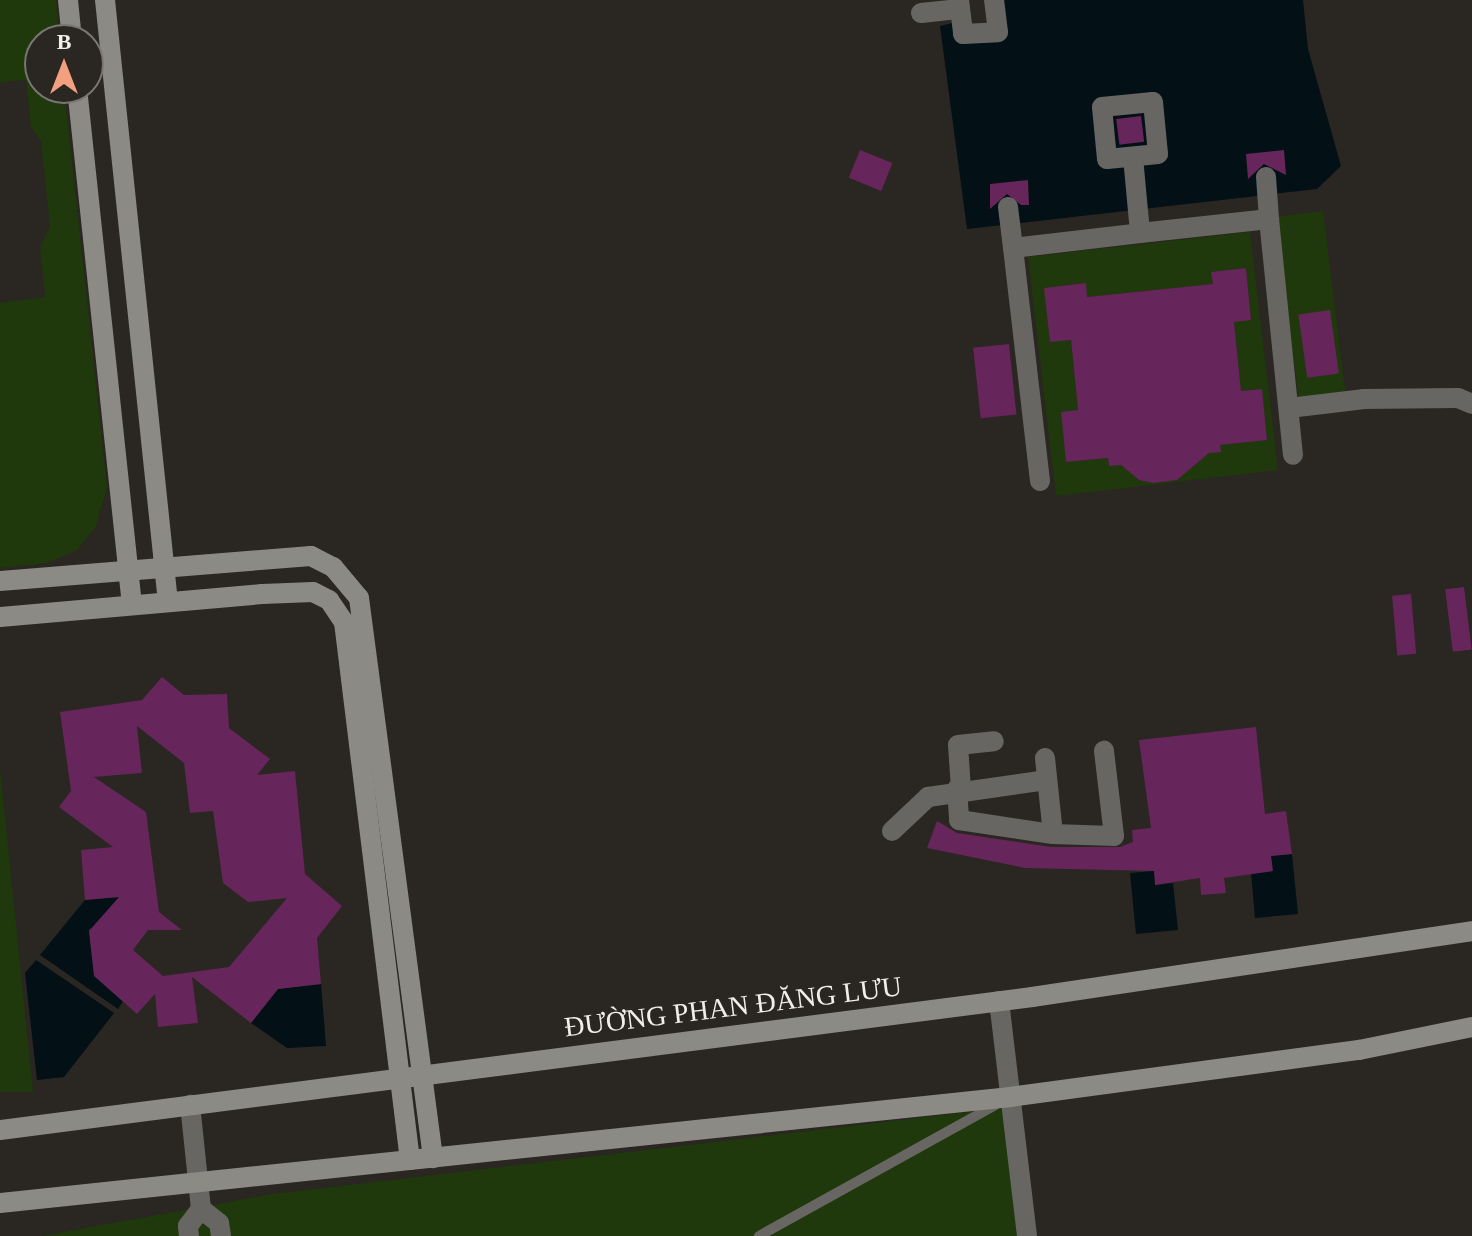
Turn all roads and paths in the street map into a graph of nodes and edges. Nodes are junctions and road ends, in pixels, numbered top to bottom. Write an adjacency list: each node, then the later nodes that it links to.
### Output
1 (68, 0): 6 (street)
2 (105, 0): 7 (street)
3 (994, 0): 4 (street)
4 (960, 5): 5 (street)
5 (921, 13)
6 (70, 24)
7 (108, 25): 8 (street); 16 (street)
8 (104, 26)
9 (79, 104): 17 (street)
10 (1133, 157): 14 (street)
11 (1266, 177): 13 (street)
12 (1008, 207): 15 (street)
13 (1269, 219): 14 (street); 19 (street)
14 (1140, 233): 15 (street)
15 (1013, 248): 21 (street)
16 (142, 345): 17 (street); 22 (street)
17 (105, 349): 23 (street)
18 (1472, 404): 19 (street)
19 (1289, 408): 20 (street)
20 (1293, 455)
21 (1040, 481)
22 (164, 565): 23 (street); 25 (street); 38 (street)
23 (129, 568): 24 (street); 26 (street)
24 (0, 581)
25 (168, 602): 26 (street); 38 (street)
26 (132, 605): 27 (street)
27 (0, 617)
28 (994, 741): 32 (street)
29 (1104, 751): 34 (street)
30 (1045, 758): 31 (street)
31 (1046, 780): 32 (street); 34 (street)
32 (959, 789): 33 (street); 34 (street)
33 (892, 831)
34 (1053, 834)
35 (1472, 931): 36 (street, ĐƯỜNG PHAN ĐĂNG LƯU)
36 (999, 1001): 38 (street, ĐƯỜNG PHAN ĐĂNG LƯU); 39 (street)
37 (1472, 1027): 39 (street)
38 (412, 1077): 40 (street, ĐƯỜNG PHAN ĐĂNG LƯU); 42 (street); 43 (street)
39 (1010, 1097): 42 (street); 49 (lane); 50 (street)
40 (190, 1105): 41 (street, ĐƯỜNG PHAN ĐĂNG LƯU); 44 (street)
41 (0, 1130)
42 (433, 1158): 43 (street)
43 (410, 1160): 44 (street)
44 (198, 1182): 45 (street); 46 (street)
45 (0, 1203)
46 (201, 1209): 47 (street); 48 (street)
47 (189, 1236)
48 (221, 1236)
49 (759, 1236)
50 (1027, 1236)

